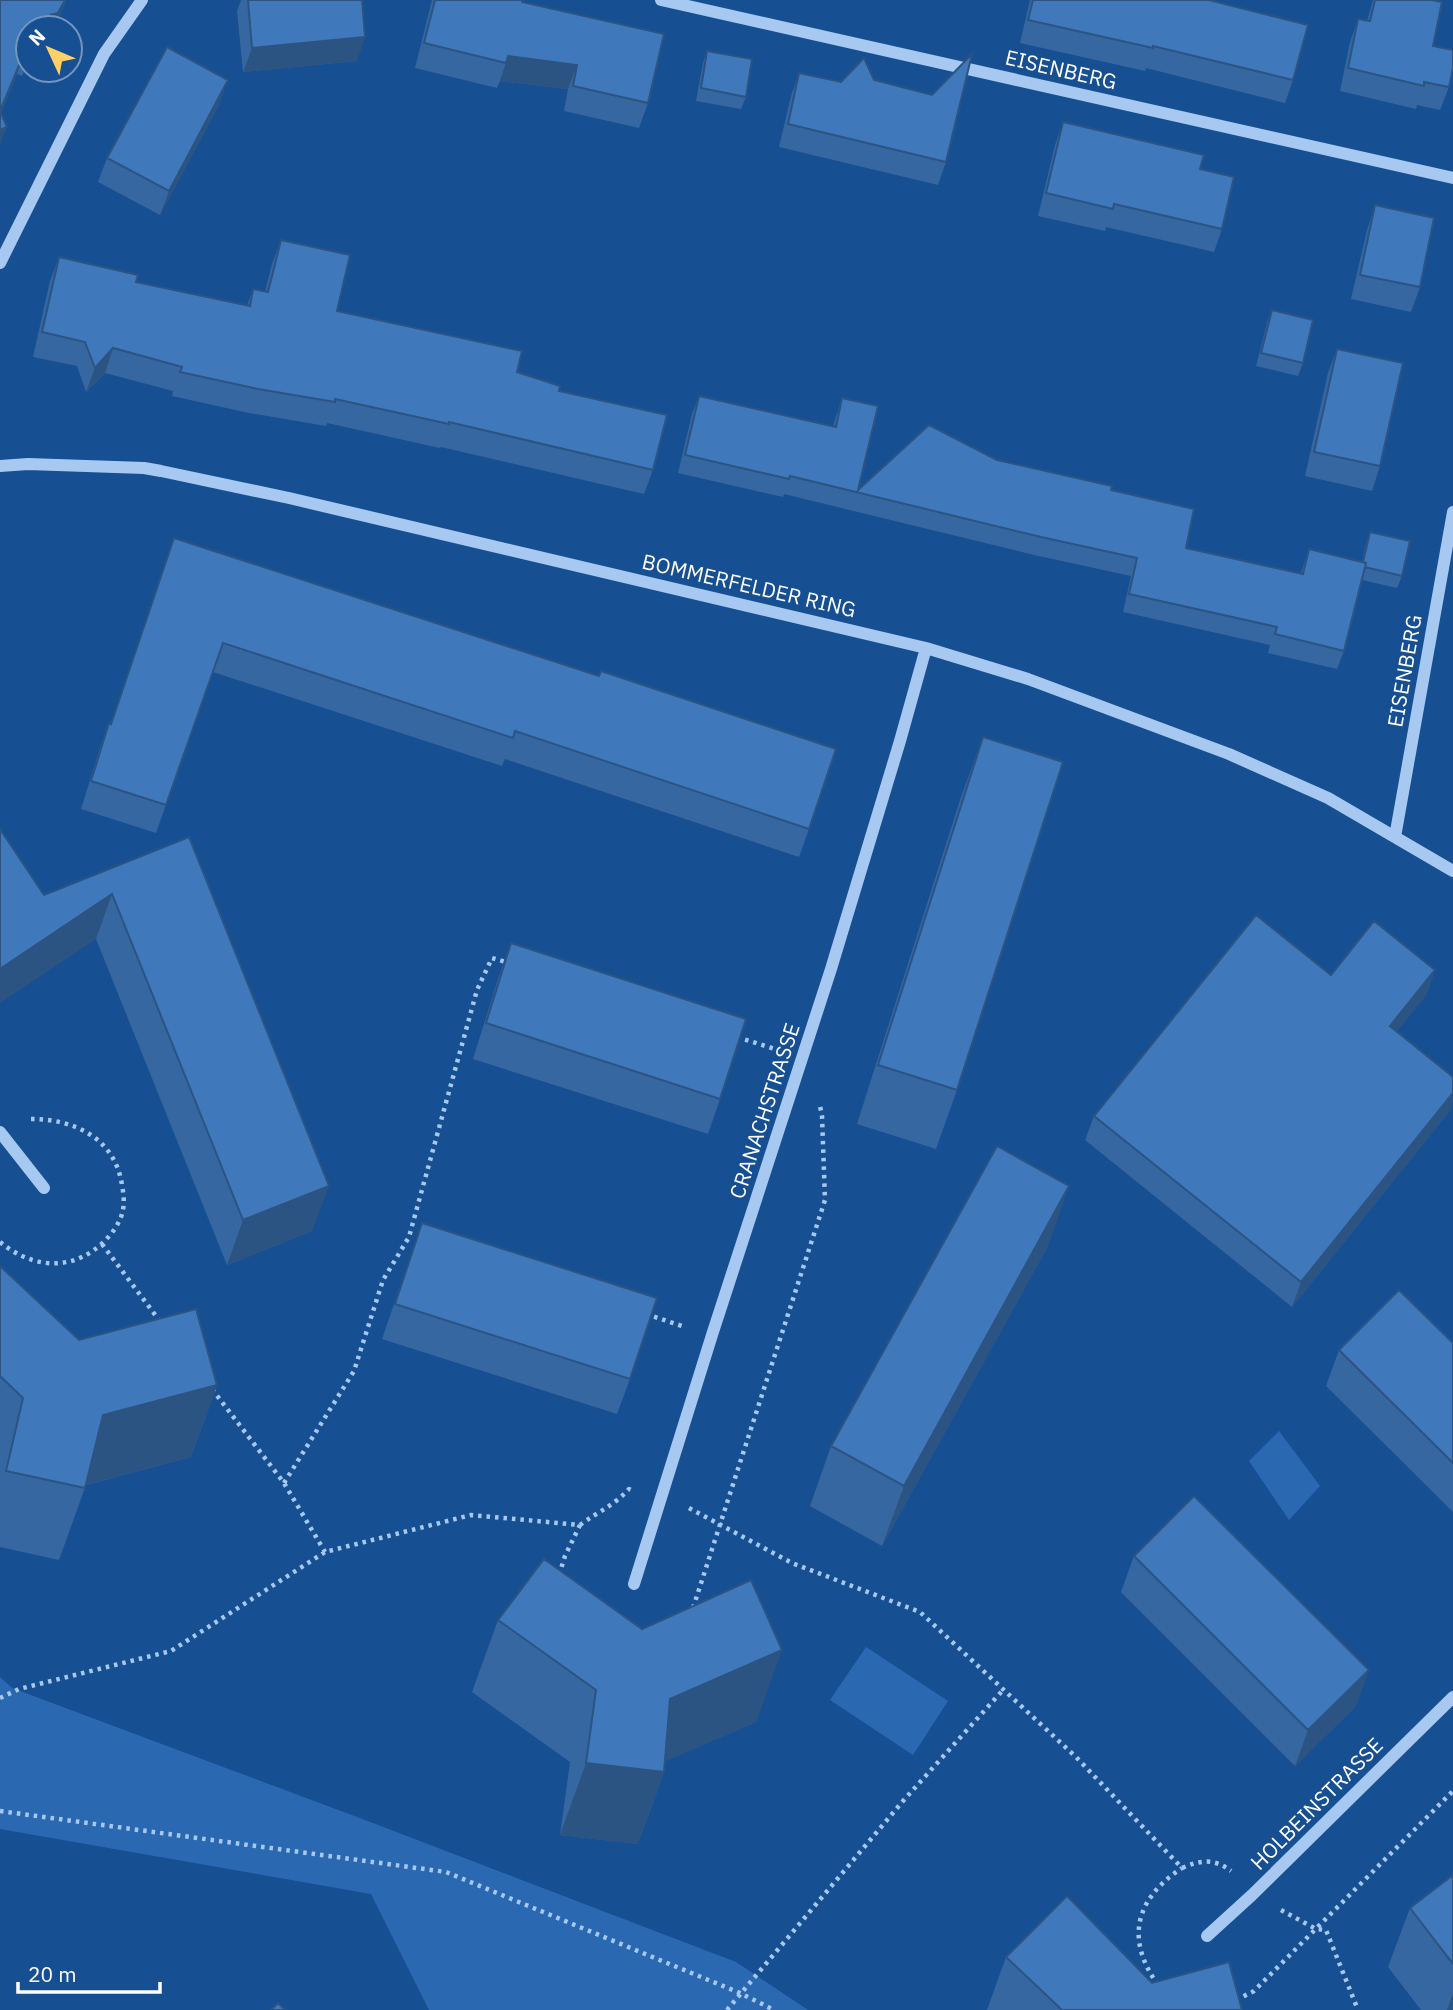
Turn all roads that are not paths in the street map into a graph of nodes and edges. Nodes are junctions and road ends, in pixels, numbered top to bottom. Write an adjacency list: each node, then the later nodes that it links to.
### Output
1 (142, 0): 4 (street)
2 (661, 0): 3 (street, EISENBERG)
3 (1453, 178)
4 (0, 263)
5 (0, 466): 7 (street, BOMMERFELDER RING)
6 (1453, 512): 8 (street, EISENBERG)
7 (926, 648): 8 (street, BOMMERFELDER RING); 12 (street, CRANACHSTRASSE)
8 (1395, 837): 9 (street, BOMMERFELDER RING)
9 (1453, 872)
10 (0, 1132): 11 (street)
11 (44, 1188)
12 (634, 1584)
13 (1453, 1697): 14 (street, HOLBEINSTRASSE)
14 (1207, 1936)

